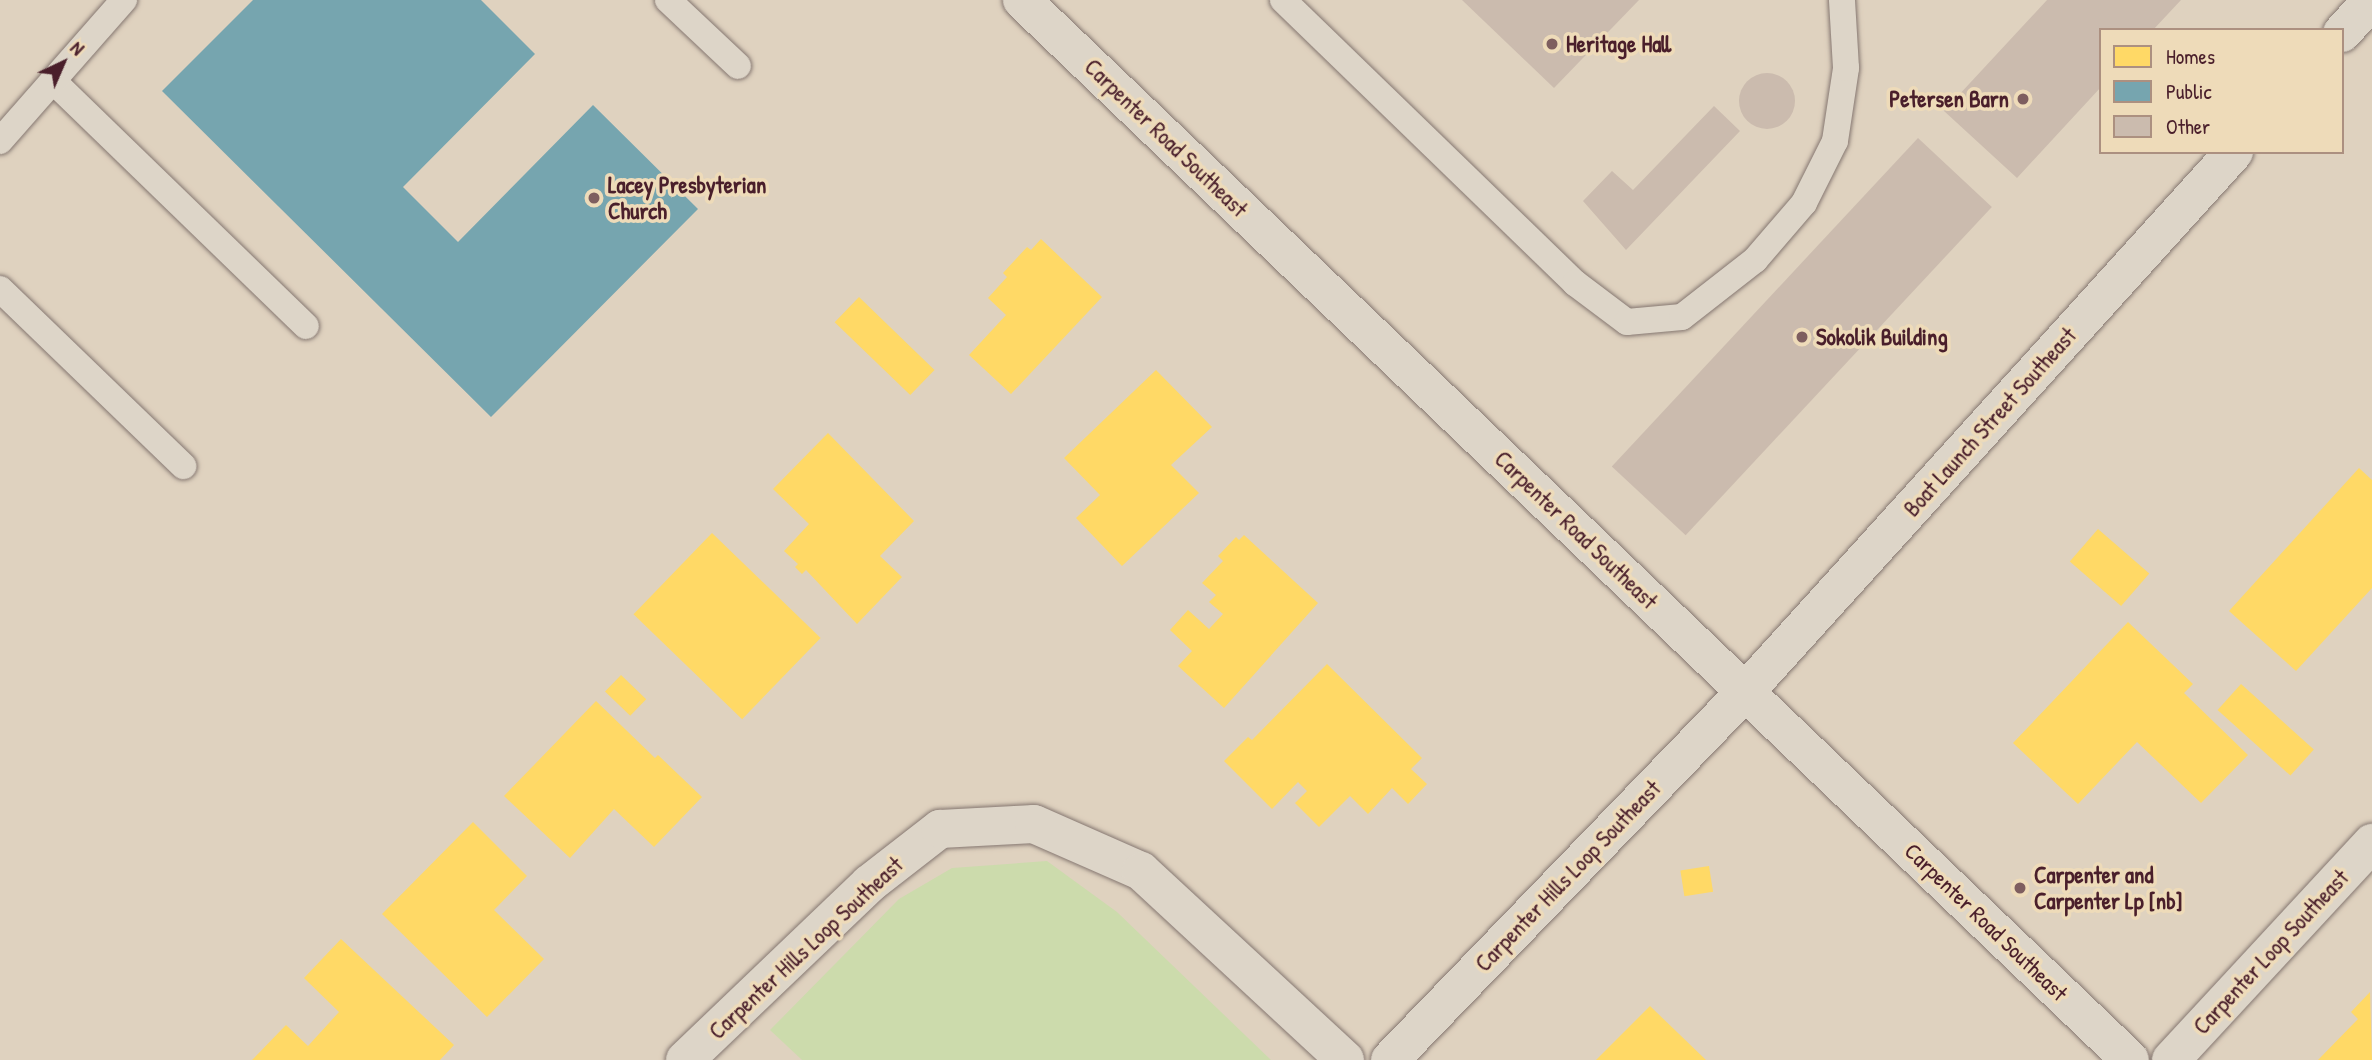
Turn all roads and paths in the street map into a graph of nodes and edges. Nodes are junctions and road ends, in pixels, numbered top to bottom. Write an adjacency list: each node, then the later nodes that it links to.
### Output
1 (124, 0): 9 (lane)
2 (668, 0): 8 (lane)
3 (1021, 0): 15 (street, Carpenter Road Southeast)
4 (1283, 0): 5 (lane)
5 (1842, 0)
6 (2372, 0): 7 (street)
7 (2344, 31)
8 (738, 66)
9 (53, 81): 10 (lane); 13 (lane)
10 (0, 141)
11 (2232, 154): 15 (street, Boat Launch Street Southeast)
12 (0, 289): 14 (lane)
13 (306, 326)
14 (183, 466)
15 (1746, 691): 19 (street, Carpenter Hills Loop Southeast); 20 (street, Carpenter Road Southeast)
16 (2372, 844): 21 (street, Carpenter Loop Southeast)
17 (685, 1060): 18 (street, Carpenter Hills Loop Southeast)
18 (1345, 1060)
19 (1390, 1060)
20 (2130, 1060)
21 (2171, 1060)

